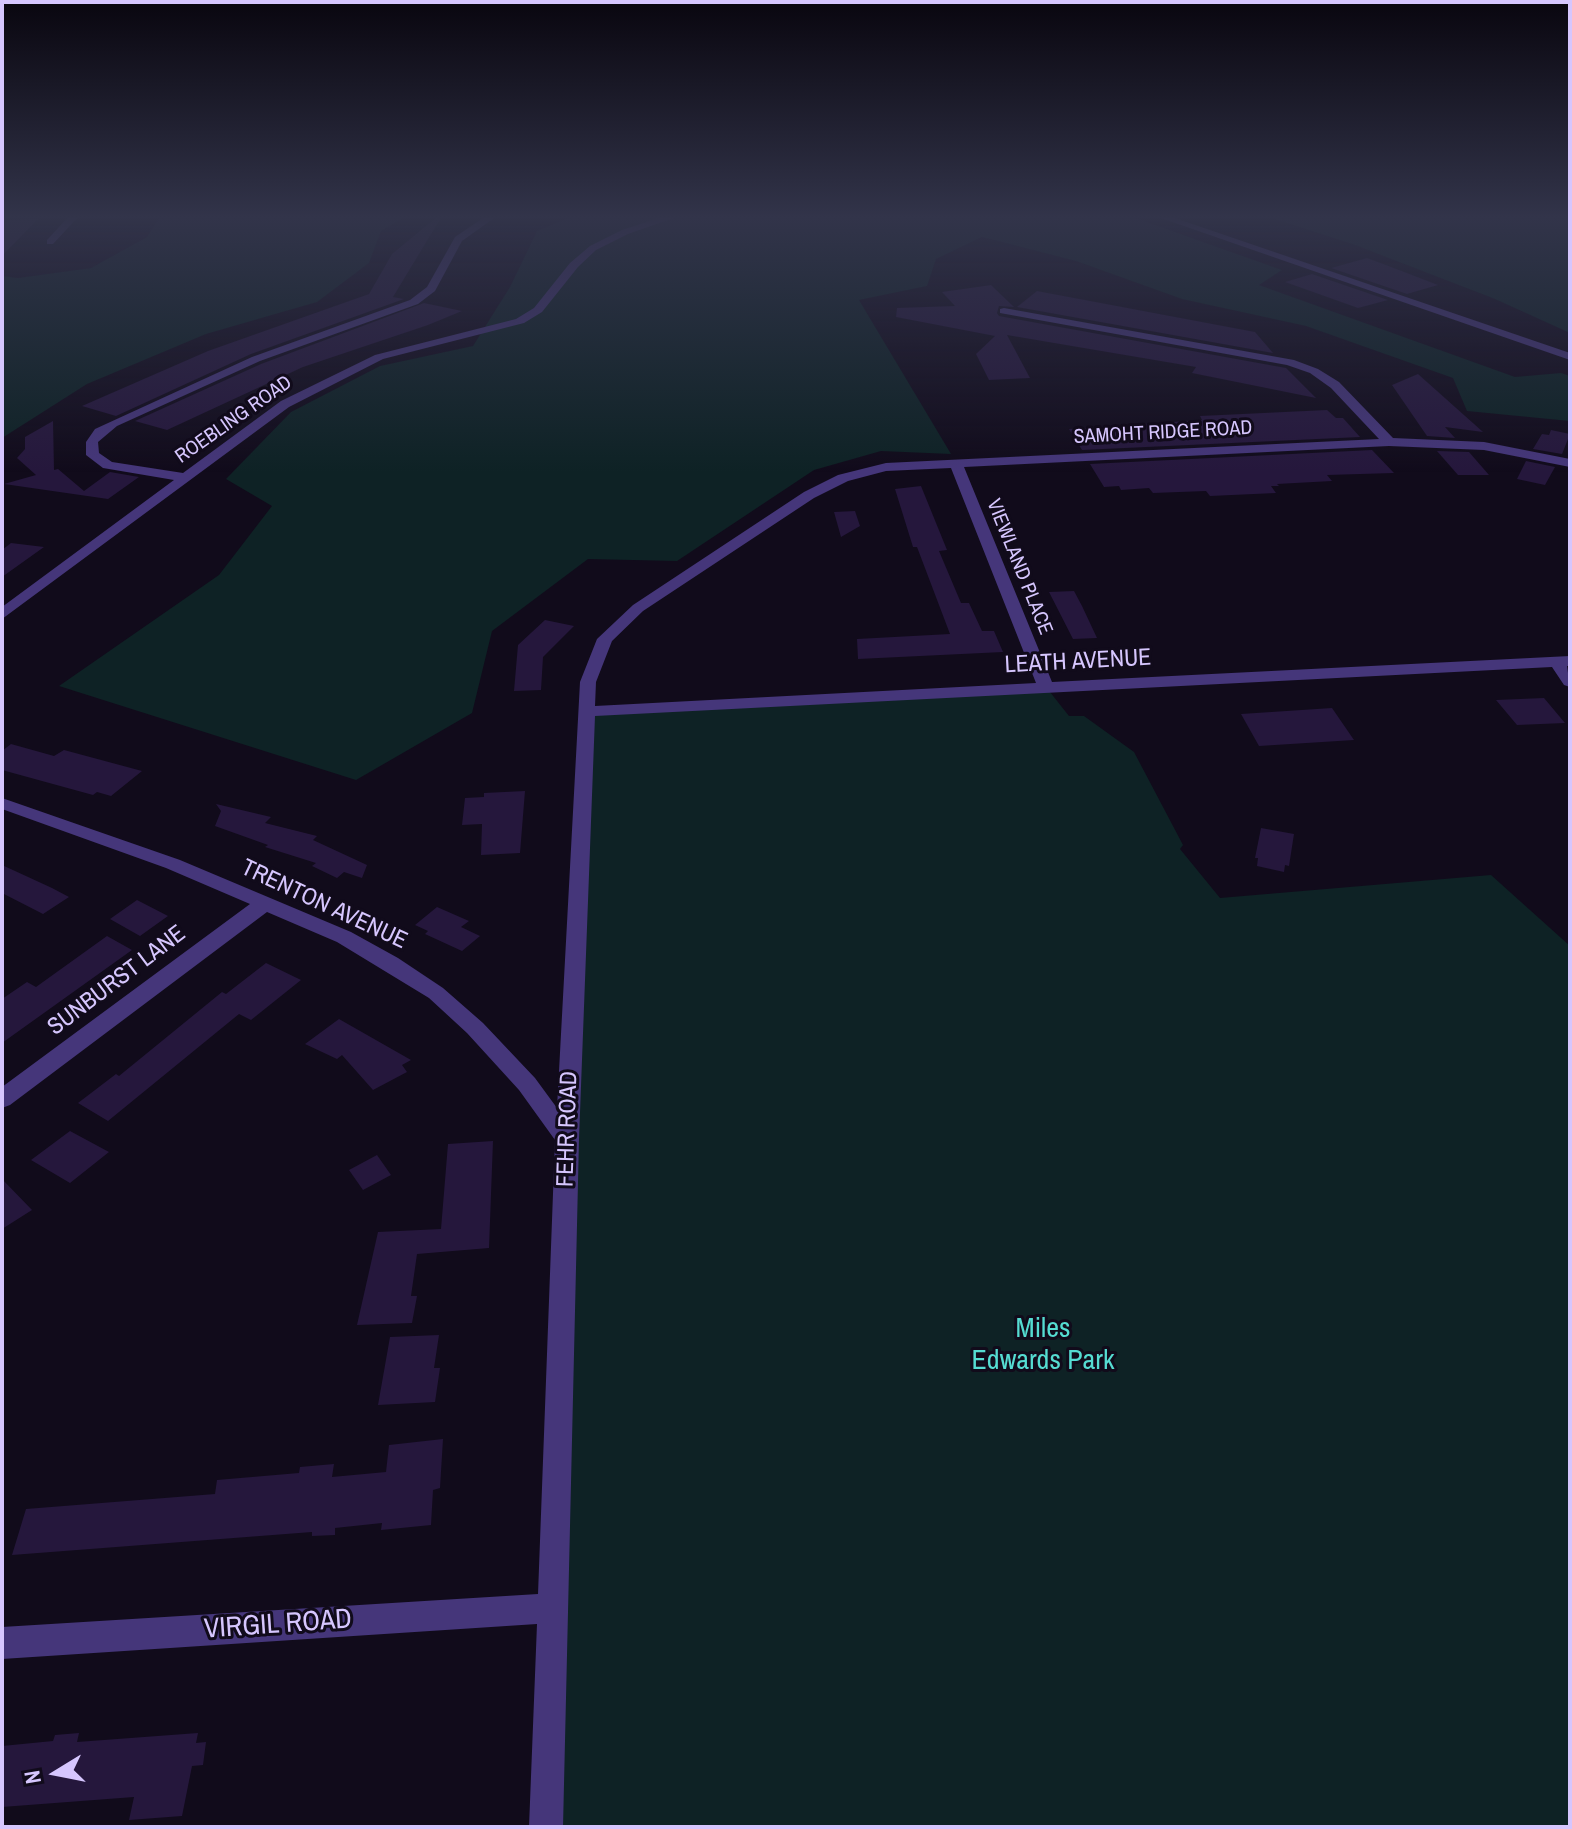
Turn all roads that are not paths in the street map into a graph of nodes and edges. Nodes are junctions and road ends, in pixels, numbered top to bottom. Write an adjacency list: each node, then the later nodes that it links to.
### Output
1 (415, 301): 9 (street)
2 (543, 301): 9 (street, ROEBLING ROAD)
3 (1408, 301): 5 (street)
4 (1004, 311): 6 (street)
5 (1570, 357)
6 (1389, 442): 7 (street, SAMOHT RIDGE ROAD); 8 (street, SAMOHT RIDGE ROAD)
7 (955, 462): 10 (street, SAMOHT RIDGE ROAD); 14 (street, VIEWLAND PLACE)
8 (1570, 463)
9 (186, 478): 11 (street, ROEBLING ROAD)
10 (770, 521): 15 (street, FEHR ROAD)
11 (2, 614)
12 (1563, 661): 13 (street); 14 (street, LEATH AVENUE)
13 (1570, 682)
14 (1046, 687): 15 (street, LEATH AVENUE)
15 (588, 711): 19 (street, FEHR ROAD)
16 (2, 803): 17 (street, TRENTON AVENUE)
17 (264, 904): 18 (street, SUNBURST LANE); 19 (street, TRENTON AVENUE)
18 (2, 1099)
19 (567, 1139): 20 (street, FEHR ROAD)
20 (554, 1608): 21 (street, VIRGIL ROAD); 22 (street, FEHR ROAD)
21 (2, 1643)
22 (546, 1827)

